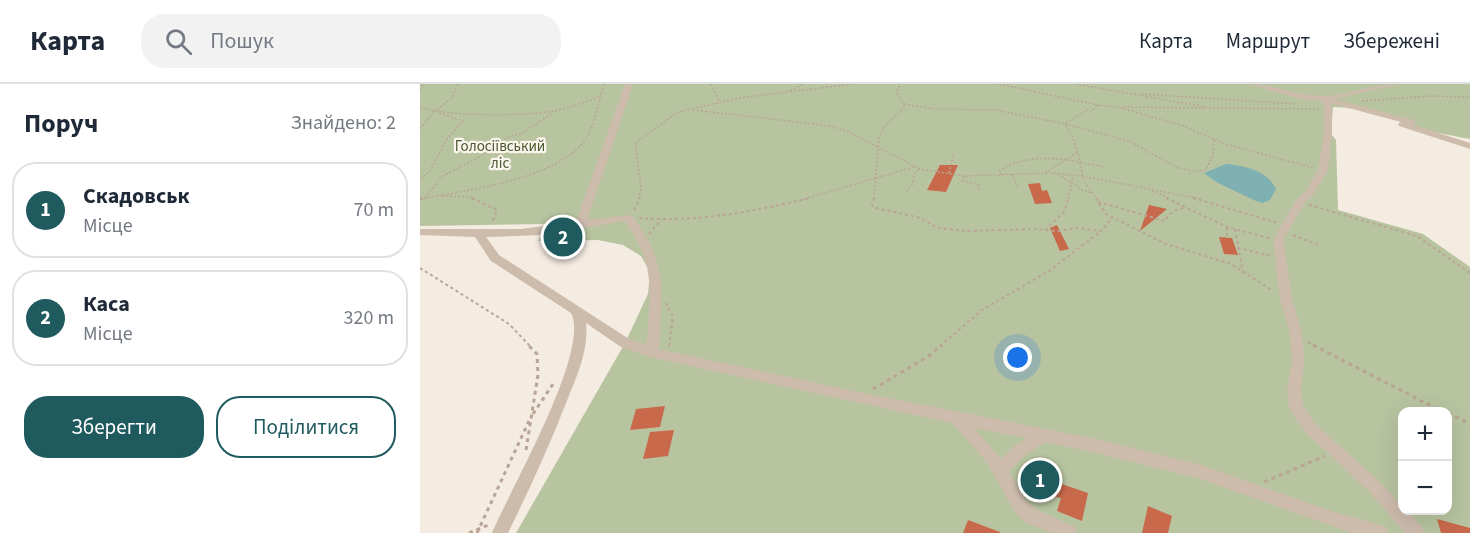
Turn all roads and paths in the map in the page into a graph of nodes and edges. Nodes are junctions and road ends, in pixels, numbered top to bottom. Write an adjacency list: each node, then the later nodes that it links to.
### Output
1 (423, 84): 13 (path)
2 (458, 84): 28 (path)
3 (604, 84): 16 (path)
4 (629, 84): 69 (street)
5 (711, 84): 18 (path)
6 (803, 84): 14 (path)
7 (852, 84): 14 (path)
8 (900, 84): 20 (path)
9 (999, 84): 22 (path)
10 (1075, 84): 15 (path)
11 (1253, 84): 21 (street)
12 (1396, 84): 21 (street)
13 (420, 90)
14 (789, 92): 18 (path)
15 (1129, 93): 21 (path); 25 (path)
16 (598, 97): 27 (path); 60 (path)
17 (1470, 97): 19 (path)
18 (720, 103): 26 (path)
19 (1344, 103): 21 (street); 31 (street)
20 (904, 104): 30 (path); 35 (path)
21 (1327, 104): 25 (path); 43 (street)
22 (1097, 105): 24 (path); 30 (path)
23 (420, 107): 28 (path)
24 (1118, 107): 25 (path); 33 (path)
25 (1212, 108)
26 (693, 110): 35 (path); 66 (path)
27 (555, 111): 28 (path); 61 (path)
28 (433, 112): 32 (path); 52 (path)
29 (1387, 119): 31 (street)
30 (1065, 124): 33 (path); 36 (path)
31 (1408, 126): 34 (street)
32 (420, 129)
33 (1214, 140): 43 (path)
34 (1470, 146)
35 (878, 148): 40 (path); 53 (path)
36 (1078, 152): 38 (path); 39 (path)
37 (954, 153): 44 (path)
38 (1064, 161): 39 (path); 45 (path); 48 (path)
39 (1082, 163): 41 (path); 51 (path)
40 (914, 167): 42 (path); 53 (path)
41 (1104, 167)
42 (920, 169): 44 (path); 57 (path)
43 (1323, 170): 64 (street)
44 (949, 173): 50 (path)
45 (1044, 173): 46 (path); 47 (path)
46 (1012, 174): 48 (path); 55 (path)
47 (1057, 174): 49 (path); 54 (path)
48 (1000, 175): 50 (path)
49 (1073, 175): 51 (path); 54 (path)
50 (964, 176): 58 (path)
51 (1082, 176): 56 (path); 59 (path)
52 (420, 179)
53 (875, 180): 68 (path); 72 (path)
54 (1072, 183): 59 (path); 72 (path)
55 (1017, 187)
56 (1150, 190): 65 (path); 75 (path)
57 (906, 191)
58 (978, 192)
59 (1092, 193): 63 (path)
60 (436, 196): 61 (path); 76 (path)
61 (424, 198): 62 (path)
62 (420, 199)
63 (1098, 202): 65 (path); 67 (path)
64 (1300, 202): 75 (street); 84 (path)
65 (1192, 211): 70 (path)
66 (628, 216): 68 (path); 69 (street); 78 (street)
67 (1112, 218): 73 (path); 83 (path)
68 (662, 219): 78 (path)
69 (580, 224): 76 (street)
70 (1227, 227): 71 (path); 77 (path)
71 (1235, 229): 75 (path); 80 (path)
72 (1046, 230): 73 (path)
73 (1101, 231): 92 (path)
74 (420, 232): 76 (street)
75 (1282, 232): 79 (path); 81 (street)
76 (482, 233): 87 (street)
77 (1227, 236)
78 (643, 240): 85 (street)
79 (1318, 245)
80 (1238, 248): 81 (path); 83 (path)
81 (1279, 258): 86 (street)
82 (420, 268): 95 (path)
83 (1243, 273): 86 (path)
84 (1470, 273)
85 (658, 297): 89 (street); 90 (path)
86 (1286, 298): 88 (street)
87 (575, 310): 89 (street); 103 (street)
88 (1296, 334): 93 (path); 100 (street)
89 (650, 352): 90 (street)
90 (671, 358): 92 (street)
91 (558, 377): 95 (path)
92 (858, 398): 96 (street)
93 (1435, 407)
94 (1452, 415): 97 (path)
95 (531, 416): 99 (path); 104 (path)
96 (956, 418): 98 (street); 101 (street)
97 (1470, 424)
98 (1043, 436): 101 (street); 102 (street)
99 (526, 451)
100 (1336, 452): 102 (path); 110 (street)
101 (1001, 469): 108 (street)
102 (1248, 489): 109 (street)
103 (508, 518): 104 (path); 107 (street)
104 (480, 529): 105 (path); 106 (path)
105 (469, 533)
106 (477, 533)
107 (500, 533)
108 (1069, 533)
109 (1380, 533)
110 (1416, 533)

